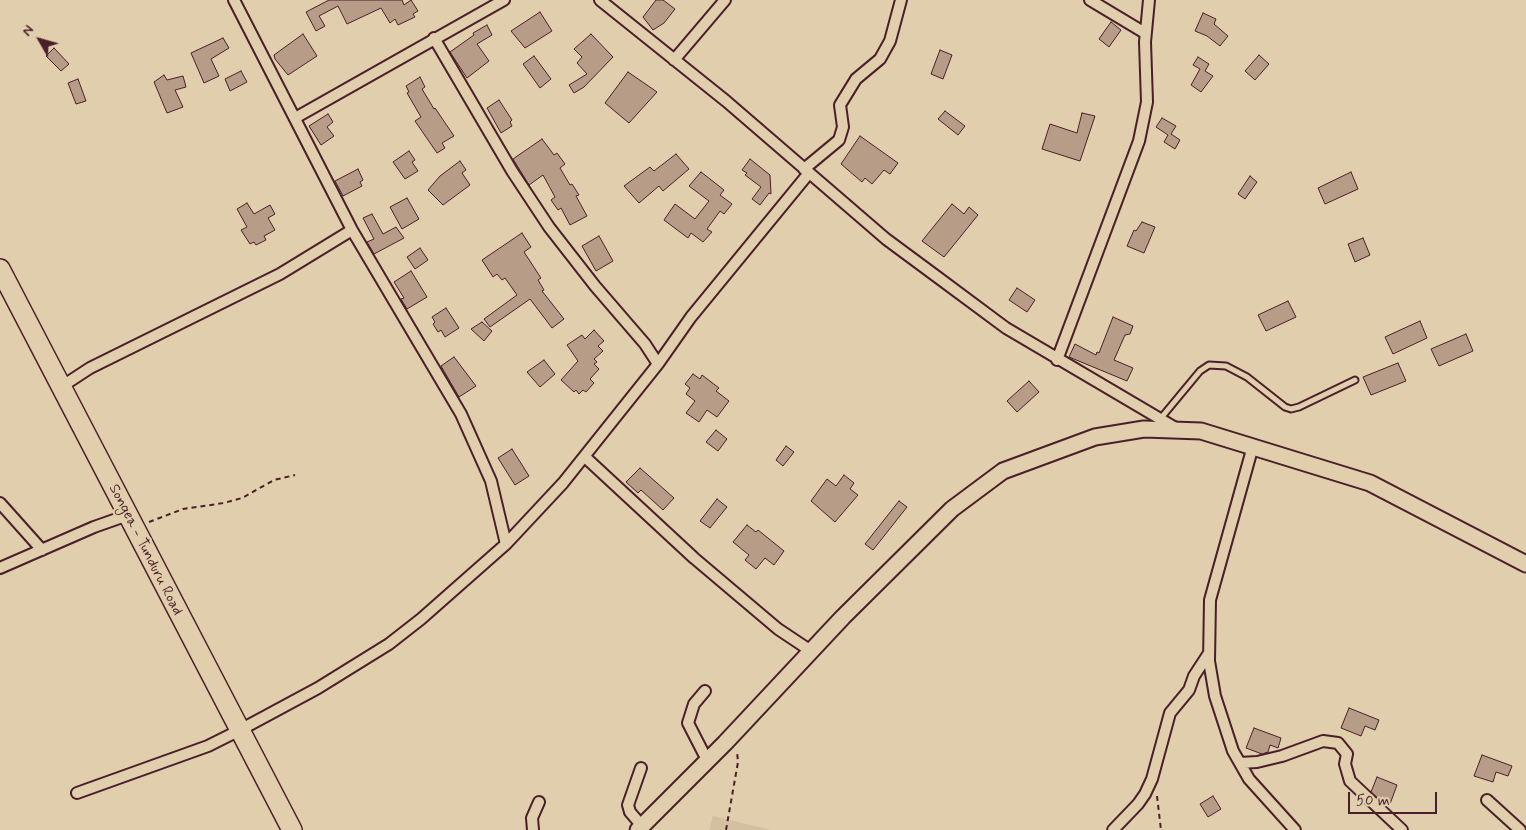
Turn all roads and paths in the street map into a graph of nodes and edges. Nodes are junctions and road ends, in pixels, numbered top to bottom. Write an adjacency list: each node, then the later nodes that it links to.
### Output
1 (234, 0): 11 (street)
2 (504, 0): 9 (street)
3 (600, 0): 10 (street)
4 (725, 0): 10 (street)
5 (901, 0): 12 (street)
6 (1090, 0): 8 (street)
7 (1149, 0): 8 (street)
8 (1145, 33): 15 (street)
9 (434, 38): 11 (street); 16 (street)
10 (674, 60): 12 (street)
11 (294, 118): 13 (street)
12 (806, 171): 15 (street); 16 (street)
13 (352, 230): 18 (street); 26 (street)
14 (0, 269): 18 (highway, Songea - Tunduru Road)
15 (1056, 360): 19 (street)
16 (658, 364): 22 (street)
17 (1355, 380): 19 (lane)
18 (60, 387): 25 (highway, Songea - Tunduru Road)
19 (1161, 418): 20 (street)
20 (1179, 430): 21 (street); 30 (street)
21 (1253, 446): 28 (street); 31 (street)
22 (585, 456): 26 (street); 30 (street)
23 (295, 475): 25 (path)
24 (0, 503): 27 (street)
25 (131, 522): 27 (street); 33 (highway, Songea - Tunduru Road)
26 (506, 544): 33 (street)
27 (42, 550): 29 (street)
28 (1526, 564)
29 (0, 568)
30 (811, 651): 34 (street)
31 (1209, 653): 36 (street); 38 (street)
32 (705, 691): 35 (street)
33 (240, 730): 39 (street); 43 (highway, Songea - Tunduru Road)
34 (733, 734): 35 (street); 45 (path)
35 (707, 760): 42 (street)
36 (1240, 763): 48 (street); 49 (street)
37 (641, 768): 42 (street)
38 (1152, 779): 46 (street); 47 (path)
39 (77, 793)
40 (1487, 800): 50 (street)
41 (539, 802): 44 (street)
42 (640, 828)
43 (292, 830)
44 (533, 830)
45 (726, 830)
46 (1113, 830)
47 (1161, 830)
48 (1295, 830)
49 (1402, 830)
50 (1520, 830)

